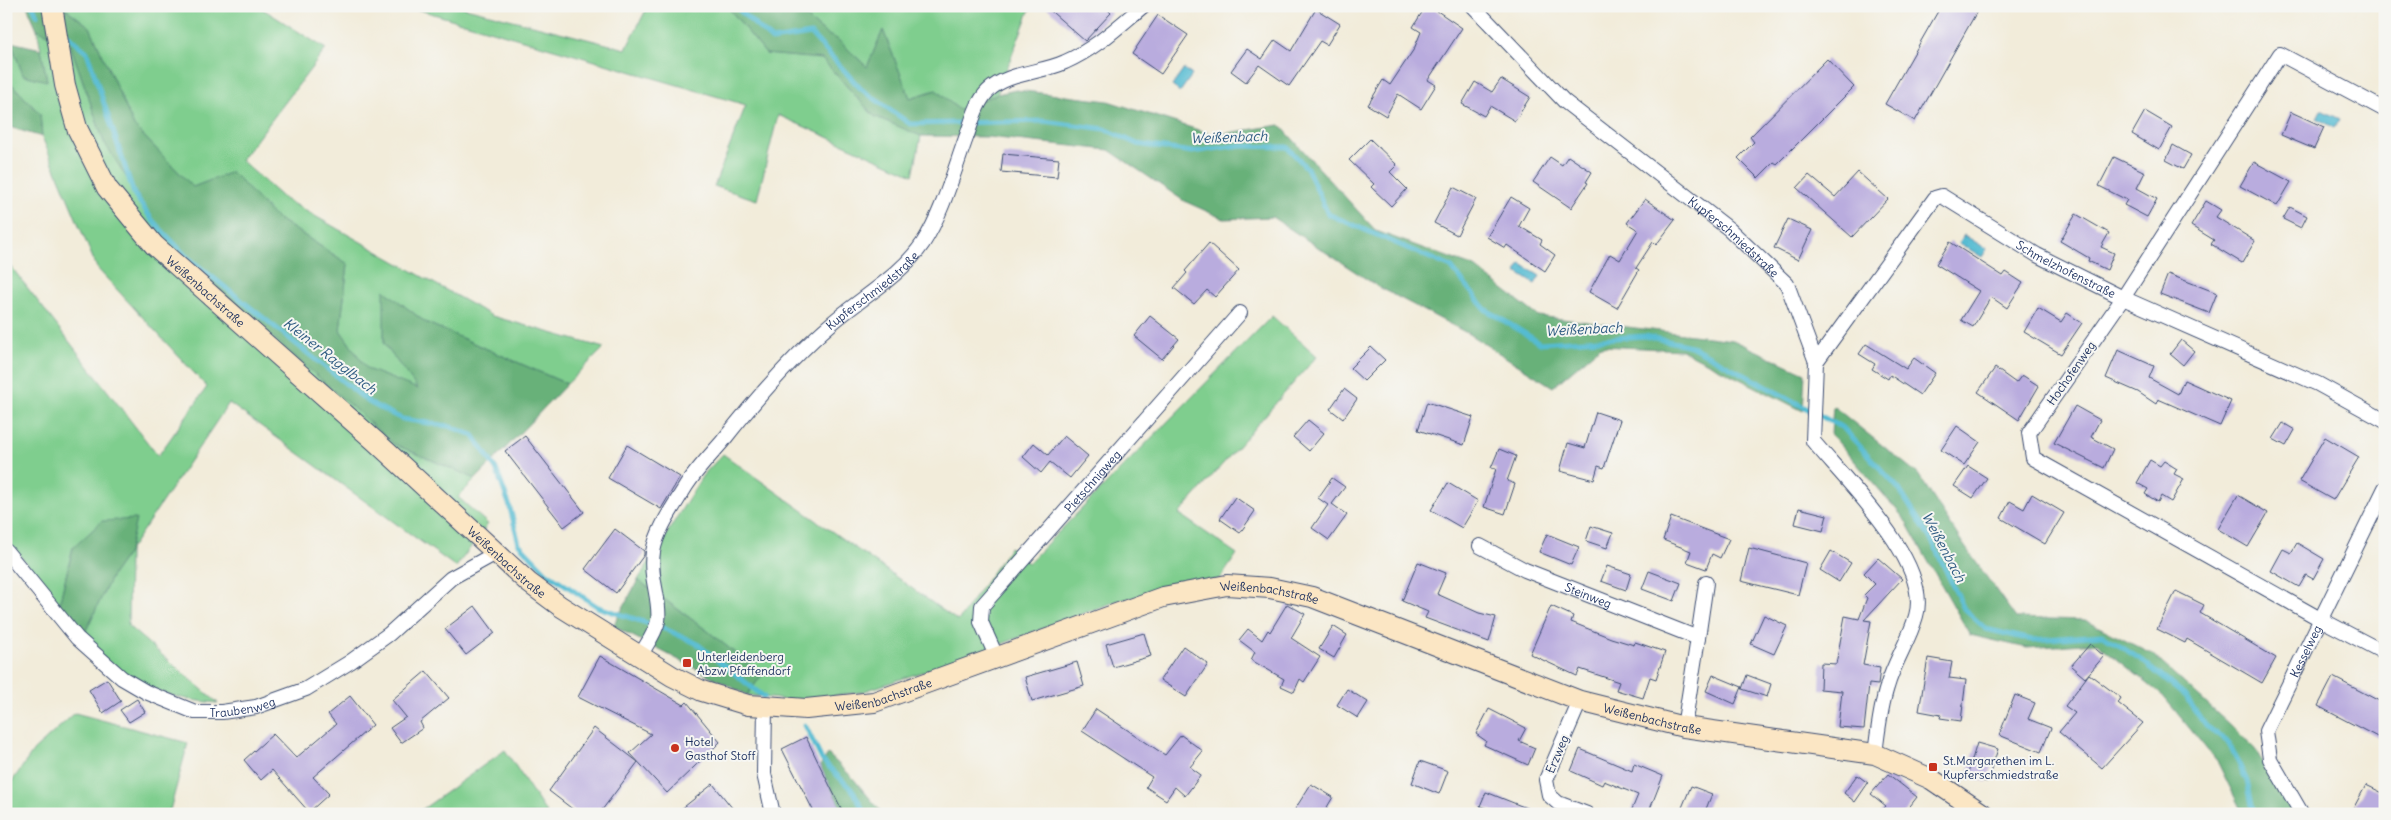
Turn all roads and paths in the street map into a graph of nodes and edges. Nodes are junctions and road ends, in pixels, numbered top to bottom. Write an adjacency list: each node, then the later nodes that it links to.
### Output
1 (52, 6): 12 (main road, Weißenbachstraße)
2 (1143, 6): 17 (street, Kupferschmiedstraße)
3 (1473, 6): 7 (street, Kupferschmiedstraße)
4 (2385, 110): 5 (street, Hochofenweg)
5 (2123, 298): 7 (street, Schmelzhofenstraße); 8 (street, Schmelzhofenstraße); 14 (street, Hochofenweg)
6 (1240, 313): 18 (street, Pietschnigweg)
7 (1816, 362): 22 (street, Kupferschmiedstraße)
8 (2385, 421)
9 (2385, 488): 14 (street, Kesselweg)
10 (1480, 546): 15 (street, Steinweg)
11 (6, 551): 12 (street, Traubenweg)
12 (496, 553): 17 (main road, Weißenbachstraße)
13 (1706, 583): 15 (street)
14 (2322, 620): 16 (street, Hochofenweg); 26 (street, Kesselweg)
15 (1698, 638): 21 (street)
16 (2385, 653)
17 (640, 656): 20 (main road, Weißenbachstraße)
18 (997, 658): 19 (main road, Weißenbachstraße); 20 (main road, Weißenbachstraße)
19 (1580, 701): 21 (main road, Weißenbachstraße); 24 (street, Erzweg)
20 (765, 706): 23 (street)
21 (1684, 727): 22 (main road, Weißenbachstraße)
22 (1875, 754): 25 (main road, Weißenbachstraße)
23 (773, 814)
24 (1587, 814)
25 (1983, 814)
26 (2302, 814)

